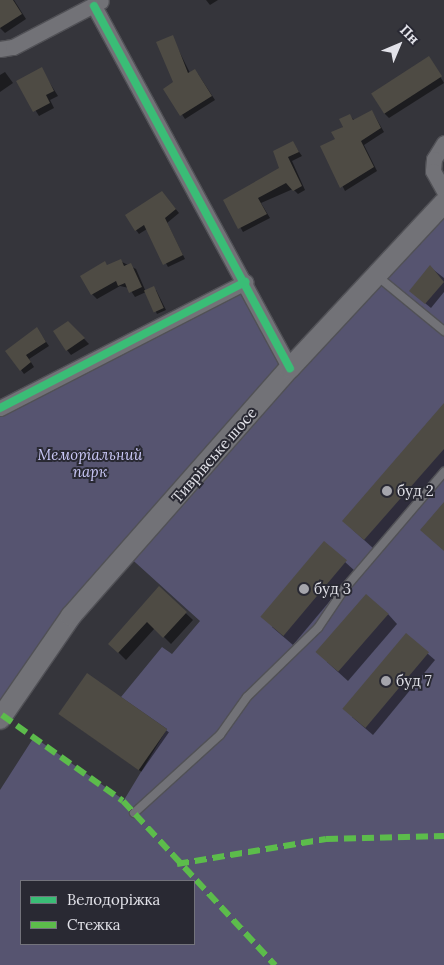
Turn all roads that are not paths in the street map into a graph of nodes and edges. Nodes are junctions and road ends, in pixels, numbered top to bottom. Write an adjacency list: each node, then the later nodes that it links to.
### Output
1 (98, 3): 2 (street); 7 (street)
2 (0, 49)
3 (444, 143): 4 (street)
4 (444, 191)
5 (444, 203): 6 (main road, Тиврівське шосе)
6 (376, 274): 8 (lane); 9 (main road, Тиврівське шосе)
7 (245, 282): 9 (street); 10 (street)
8 (444, 331)
9 (290, 368): 12 (main road, Тиврівське шосе)
10 (0, 408)
11 (444, 472): 13 (lane)
12 (0, 719)
13 (134, 813)

